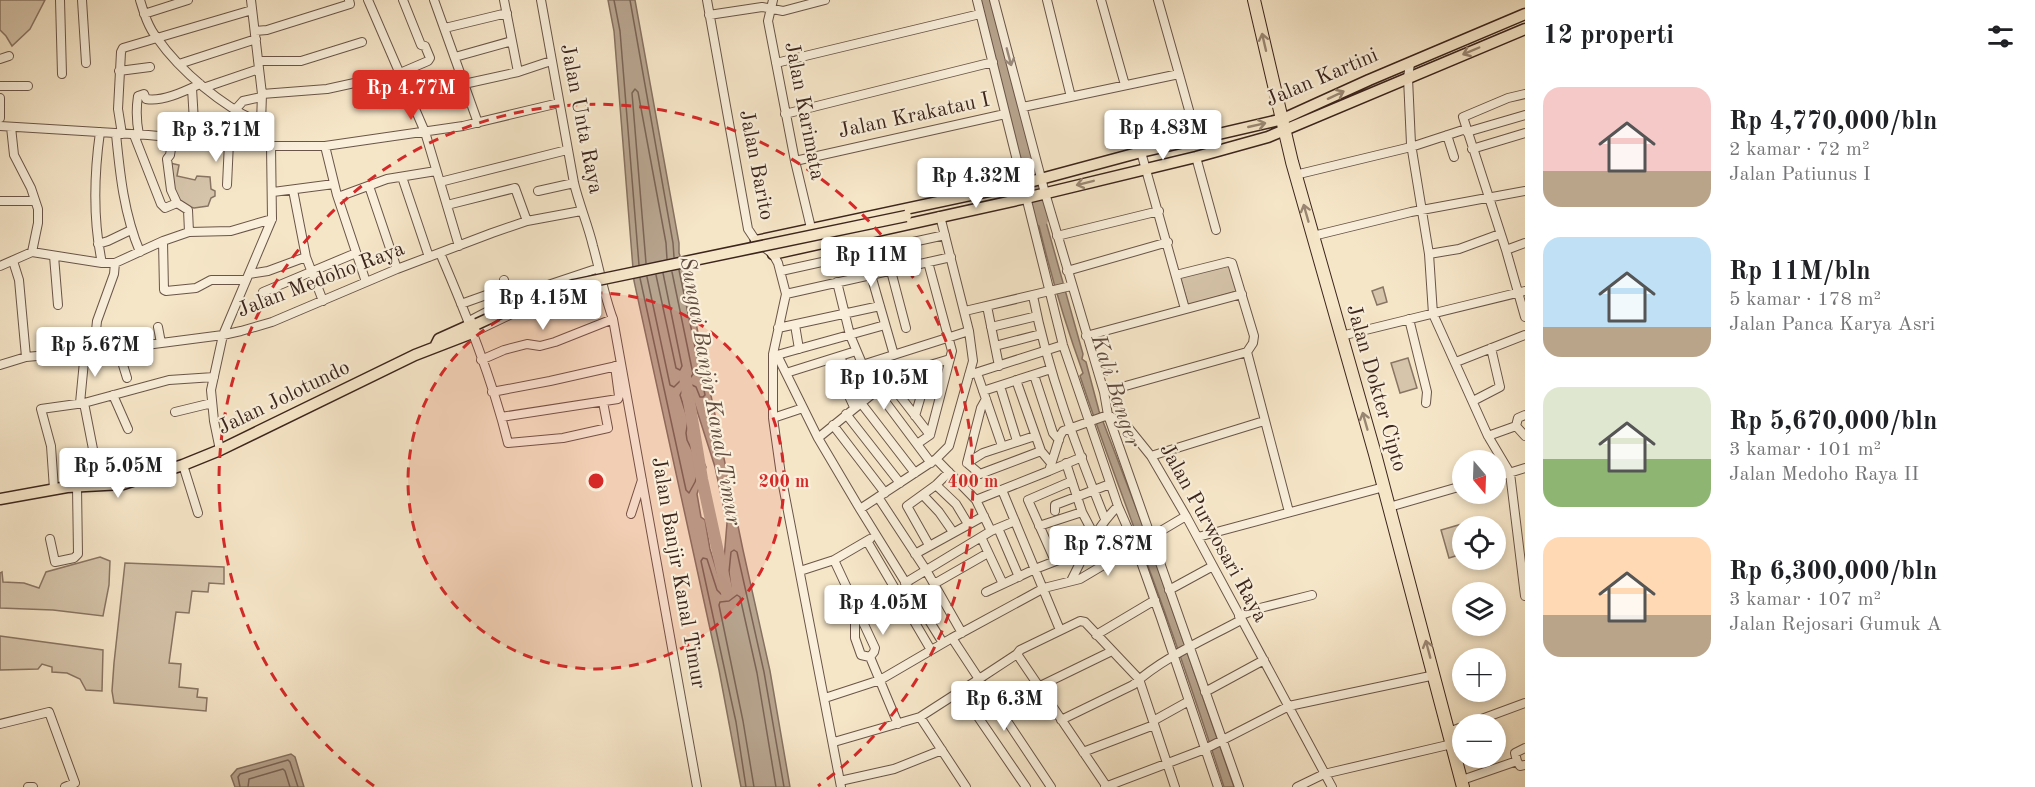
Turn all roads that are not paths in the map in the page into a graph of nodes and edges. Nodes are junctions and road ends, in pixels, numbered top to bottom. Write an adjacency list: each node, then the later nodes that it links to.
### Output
1 (60, 0): 45 (street)
2 (82, 0): 36 (street)
3 (140, 0): 23 (street)
4 (188, 0): 23 (street)
5 (251, 0): 21 (street)
6 (349, 0): 29 (street)
7 (368, 0): 44 (street)
8 (403, 0): 44 (street)
9 (434, 0): 27 (street)
10 (504, 0): 22 (street)
11 (541, 0): 34 (street, Jalan Unta Raya)
12 (707, 0): 26 (street, Jalan Barito)
13 (825, 0): 20 (street)
14 (976, 0): 24 (street)
15 (994, 0): 59 (street, one-way to 59)
16 (1047, 0): 56 (street)
17 (1101, 0): 49 (street)
18 (1158, 0): 46 (street)
19 (1254, 0): 68 (highway, Jalan Dokter Cipto, one-way to 19)
20 (772, 5): 26 (street); 37 (street, Jalan Karimata)
21 (252, 10): 29 (street); 30 (street)
22 (507, 13): 27 (street); 31 (street)
23 (144, 14): 30 (street)
24 (980, 14): 35 (street); 37 (street)
25 (1525, 14): 38 (main road, Jalan Kartini)
26 (709, 15): 130 (street, Jalan Barito)
27 (445, 28): 33 (street)
28 (1525, 29): 47 (main road, Jalan Kartini, one-way to 47)
29 (255, 35): 39 (street); 40 (street)
30 (157, 40): 39 (street); 42 (street)
31 (512, 41): 33 (street); 43 (street)
32 (362, 42): 40 (street)
33 (455, 57): 48 (street)
34 (551, 61): 43 (street); 58 (street, Jalan Unta Raya)
35 (993, 62): 61 (street); 62 (street)
36 (86, 63)
37 (776, 63): 61 (street, Jalan Karimata)
38 (1410, 63): 47 (street); 68 (main road, Jalan Kartini, one-way to 38)
39 (180, 64): 52 (street)
40 (259, 65): 52 (street); 55 (street)
41 (150, 67): 42 (street)
42 (120, 71): 74 (street)
43 (518, 72): 48 (street)
44 (400, 73): 55 (street); 72 (street)
45 (62, 74)
46 (1179, 74): 49 (street); 79 (street)
47 (1408, 78): 68 (main road, Jalan Kartini); 83 (street)
48 (464, 84): 66 (street)
49 (1125, 85): 56 (street)
50 (0, 86): 51 (street)
51 (28, 86)
52 (203, 86): 53 (street); 60 (street)
53 (192, 88): 75 (street); 78 (street)
54 (1525, 94): 70 (street)
55 (261, 95): 60 (street); 65 (street)
56 (1071, 97): 59 (street)
57 (0, 98): 64 (street)
58 (559, 103): 66 (street); 85 (street, Jalan Unta Raya)
59 (1023, 107): 94 (street)
60 (235, 110): 65 (street)
61 (785, 114): 89 (street, Jalan Karimata)
62 (1005, 114): 89 (street, Jalan Krakatau I); 94 (street)
63 (1525, 115): 70 (street)
64 (0, 118)
65 (261, 123): 81 (street)
66 (478, 123): 72 (street)
67 (0, 126): 69 (street)
68 (1283, 126): 79 (main road, Jalan Kartini, one-way to 68); 87 (main road, Jalan Kartini); 92 (highway, Jalan Dokter Cipto)
69 (11, 127): 71 (street); 108 (street)
70 (1466, 130): 76 (street); 84 (street)
71 (100, 132): 74 (street); 133 (street)
72 (425, 132): 82 (street); 91 (street)
73 (1525, 133): 84 (street)
74 (119, 134): 75 (street); 121 (street)
75 (136, 135): 77 (street); 109 (street)
76 (1447, 135): 83 (street); 88 (street)
77 (173, 137): 78 (street); 109 (street)
78 (195, 139): 80 (street)
79 (1197, 139): 86 (main road, Jalan Kartini)
80 (229, 142): 81 (street); 98 (street)
81 (268, 146): 82 (street); 103 (street)
82 (325, 146): 97 (street)
83 (1411, 147): 92 (street); 113 (street)
84 (1472, 149): 106 (street)
85 (567, 150): 95 (street); 96 (street, Jalan Unta Raya)
86 (1141, 152): 90 (street); 94 (main road, Jalan Kartini)
87 (1196, 157): 90 (main road, Jalan Kartini); 122 (street)
88 (1454, 157)
89 (795, 161): 120 (street, Jalan Karimata)
90 (1146, 168): 104 (main road, Jalan Kartini, one-way to 104); 112 (street)
91 (436, 171): 93 (street); 95 (street)
92 (1295, 175): 128 (highway, Jalan Dokter Cipto, one-way to 92)
93 (402, 177): 99 (street); 145 (street)
94 (1033, 181): 104 (street); 104 (street); 111 (main road, Jalan Kartini)
95 (440, 182): 110 (street)
96 (574, 183): 101 (street); 114 (street, Jalan Unta Raya)
97 (334, 184): 100 (street); 105 (street)
98 (227, 185)
99 (369, 186): 105 (street); 153 (street)
100 (293, 190): 103 (street); 144 (street)
101 (538, 191)
102 (1525, 191): 106 (street)
103 (273, 192): 117 (street)
104 (1036, 195): 116 (main road, Jalan Kartini); 127 (street); 166 (street)
105 (338, 197): 138 (street)
106 (1488, 199): 113 (street); 124 (street)
107 (0, 201): 108 (street)
108 (35, 201): 136 (street)
109 (177, 203): 123 (street)
110 (447, 206): 118 (street); 134 (street)
111 (916, 207): 115 (main road); 120 (main road, Jalan Kartini)
112 (1159, 210): 127 (street); 131 (street)
113 (1419, 210): 128 (street); 142 (street)
114 (581, 211): 118 (street, Jalan Medoho Raya); 152 (street, Jalan Unta Raya)
115 (907, 216): 119 (main road); 189 (main road, bridge)
116 (940, 216): 119 (main road, Jalan Kartini); 126 (street)
117 (272, 219): 123 (street); 160 (street)
118 (527, 221): 134 (street, Jalan Medoho Raya)
119 (919, 221): 125 (main road, Jalan Kartini)
120 (812, 228): 130 (main road, Jalan Kartini)
121 (131, 230): 133 (street); 137 (street)
122 (1216, 230)
123 (189, 232): 129 (street)
124 (1500, 234): 135 (street); 142 (street)
125 (862, 235): 140 (street); 141 (main road, Jalan Kartini)
126 (945, 235): 140 (street); 146 (street)
127 (1057, 236): 156 (street)
128 (1313, 236): 199 (highway, Jalan Dokter Cipto)
129 (164, 241): 137 (street); 160 (street)
130 (756, 241): 141 (street, Jalan Barito)
131 (1168, 242): 156 (street); 159 (street)
132 (1525, 243): 135 (street)
133 (98, 244): 149 (street)
134 (459, 246): 139 (street, Jalan Medoho Raya)
135 (1506, 250): 168 (street)
136 (32, 252): 143 (street); 147 (street)
137 (140, 252): 150 (street)
138 (356, 253): 157 (street); 162 (street)
139 (440, 253): 145 (street, Jalan Medoho Raya); 175 (street)
140 (866, 253): 155 (street); 158 (street)
141 (773, 254): 155 (street, Jalan Barito)
142 (1430, 254): 181 (street)
143 (54, 256): 149 (street); 174 (street)
144 (306, 257): 157 (street); 160 (street)
145 (429, 257): 153 (street, Jalan Medoho Raya)
146 (951, 257): 148 (street); 179 (street)
147 (14, 261): 151 (street); 213 (street)
148 (928, 262): 154 (street); 200 (street)
149 (102, 263): 150 (street)
150 (115, 263): 207 (street)
151 (0, 266)
152 (595, 267): 165 (street); 171 (street); 189 (street)
153 (397, 269): 162 (street, Jalan Medoho Raya)
154 (891, 270): 158 (street); 192 (street)
155 (781, 271): 169 (street, Jalan Barito)
156 (1067, 271): 164 (street)
157 (312, 273): 167 (street); 173 (street)
158 (871, 275): 163 (street); 176 (street)
159 (1176, 275): 170 (street); 178 (street)
160 (247, 277): 197 (street)
161 (504, 280): 175 (street)
162 (366, 282): 173 (street, Jalan Medoho Raya)
163 (837, 282): 169 (street); 180 (street)
164 (1070, 286): 166 (street); 198 (street)
165 (597, 290): 171 (street); 189 (street)
166 (1053, 291): 172 (street); 202 (street)
167 (263, 292)
168 (1521, 292): 181 (street); 183 (street)
169 (786, 294): 191 (street, Jalan Barito)
170 (1242, 294): 178 (street); 210 (street)
171 (604, 296): 184 (street)
172 (1033, 296): 177 (street); 182 (street)
173 (323, 302): 197 (street, Jalan Medoho Raya)
174 (58, 304)
175 (461, 304): 189 (street)
176 (880, 306): 180 (street); 187 (street)
177 (987, 306): 179 (street); 190 (street)
178 (1185, 309): 198 (street)
179 (964, 311): 193 (street)
180 (845, 314): 186 (street); 194 (street)
181 (1433, 314): 185 (street); 217 (street)
182 (1037, 316): 190 (street); 195 (street)
183 (1525, 317)
184 (613, 319): 216 (street); 219 (street)
185 (1409, 319): 199 (street); 241 (street)
186 (795, 325): 191 (street); 206 (street)
187 (885, 325): 194 (street); 212 (street)
188 (158, 327): 201 (street)
189 (472, 327): 216 (street); 266 (main road, Jalan Jolotundo)
190 (991, 327): 203 (street)
191 (778, 328): 211 (street, Jalan Barito)
192 (906, 328)
193 (969, 331): 200 (street); 225 (street)
194 (850, 334): 206 (street); 208 (street)
195 (1041, 334): 203 (street); 209 (street)
196 (1525, 334): 205 (street)
197 (223, 335): 201 (street, Jalan Medoho Raya); 227 (street)
198 (1086, 336): 234 (street)
199 (1341, 336): 287 (highway, Jalan Dokter Cipto, one-way to 199)
200 (950, 338): 212 (street); 215 (street)
201 (161, 343): 204 (street, Jalan Medoho Raya)
202 (1063, 345): 209 (street); 251 (street)
203 (995, 346): 222 (street)
204 (123, 348): 207 (street, Jalan Medoho Raya); 228 (street)
205 (1491, 348): 217 (street); 238 (street)
206 (800, 349): 211 (street)
207 (89, 350): 213 (street, Jalan Medoho Raya); 239 (street)
208 (856, 351): 214 (street); 220 (street)
209 (1045, 351): 222 (street); 223 (street)
210 (1247, 352): 234 (street); 252 (street)
211 (775, 354): 224 (street); 250 (street, Jalan Barito)
212 (894, 355): 220 (street)
213 (27, 357): 218 (street, Jalan Medoho Raya)
214 (836, 358): 224 (street); 242 (street)
215 (950, 359): 221 (street); 257 (street)
216 (481, 360): 233 (street)
217 (1456, 362): 238 (street)
218 (0, 365)
219 (618, 365): 233 (street); 237 (street); 280 (street, Jalan Banjir Kanal Timur)
220 (862, 365): 232 (street)
221 (930, 365): 229 (street); 248 (street)
222 (999, 366): 225 (street)
223 (1051, 369): 226 (street); 255 (street)
224 (786, 373): 243 (street)
225 (973, 374): 236 (street); 270 (street)
226 (1034, 375): 230 (street); 262 (street)
227 (214, 377): 235 (street); 240 (street)
228 (127, 378)
229 (886, 378): 232 (street); 248 (street)
230 (1016, 380): 231 (street); 258 (street)
231 (1000, 386): 236 (street); 263 (street)
232 (874, 388): 242 (street); 264 (street)
233 (492, 392): 249 (street)
234 (1104, 392): 246 (street)
235 (113, 395): 239 (street); 256 (street)
236 (985, 395): 265 (street); 271 (street)
237 (603, 402): 249 (street); 249 (street)
238 (1473, 402): 259 (street)
239 (82, 403): 284 (street); 288 (street)
240 (212, 403): 244 (street); 266 (street)
241 (1426, 403)
242 (858, 405): 245 (street); 277 (street)
243 (803, 408): 250 (street); 261 (street)
244 (175, 412)
245 (846, 414): 253 (street); 282 (street)
246 (1107, 415): 251 (street); 268 (street, Jalan Purwosari Raya); 319 (street)
247 (1525, 415): 254 (street)
248 (915, 416): 257 (street)
249 (501, 417)
250 (773, 418): 332 (street, Jalan Barito)
251 (1089, 421): 255 (street); 283 (street)
252 (1264, 421): 268 (street); 302 (street)
253 (833, 425): 261 (street); 292 (street)
254 (1516, 426): 259 (street); 260 (street)
255 (1070, 427): 262 (street); 269 (street)
256 (128, 429)
257 (930, 435): 264 (street)
258 (1035, 436): 263 (street); 267 (street)
259 (1488, 436): 278 (street)
260 (1525, 436)
261 (818, 438): 299 (street)
262 (1059, 440): 274 (street)
263 (1017, 441): 265 (street)
264 (917, 444): 270 (street)
265 (1002, 446): 271 (street)
266 (220, 450): 273 (main road, Jalan Jolotundo)
267 (1041, 451): 271 (street); 274 (street)
268 (1151, 456): 306 (street, Jalan Purwosari Raya)
269 (1082, 457): 272 (street); 290 (street)
270 (934, 461): 276 (street); 277 (street)
271 (967, 463)
272 (1066, 463): 274 (street); 281 (street)
273 (183, 465): 284 (main road, Jalan Jolotundo); 303 (street)
274 (1050, 467): 289 (street)
275 (1525, 468): 278 (street)
276 (949, 472): 285 (street); 296 (street)
277 (915, 473): 282 (street)
278 (1510, 473): 279 (street); 311 (street)
279 (1506, 474)
280 (643, 477): 304 (street); 393 (street, Jalan Banjir Kanal Timur)
281 (1072, 481): 294 (street); 312 (street)
282 (900, 483): 292 (street)
283 (1110, 484): 290 (street); 297 (street)
284 (100, 485): 286 (main road, Jalan Jolotundo)
285 (936, 485): 293 (street); 309 (street)
286 (77, 487): 288 (main road, Jalan Jolotundo); 320 (street)
287 (1384, 487): 298 (highway, Jalan Dokter Cipto); 302 (street)
288 (54, 489): 295 (main road, Jalan Jolotundo)
289 (1002, 489): 296 (street); 308 (street)
290 (1093, 489): 294 (street); 307 (street)
291 (1452, 489): 298 (street)
292 (882, 495): 299 (street); 326 (street)
293 (922, 495): 314 (street); 323 (street)
294 (1077, 496): 300 (street); 301 (street)
295 (1, 497)
296 (976, 500): 305 (street)
297 (1118, 506): 307 (street); 322 (street)
298 (1389, 507): 360 (highway, Jalan Dokter Cipto, one-way to 298)
299 (860, 510): 315 (street)
300 (1055, 511)
301 (1082, 512): 312 (street); 316 (street)
302 (1289, 512): 318 (street)
303 (198, 513)
304 (631, 514)
305 (984, 516): 309 (street); 313 (street)
306 (1186, 516): 318 (street, Jalan Purwosari Raya); 319 (street)
307 (1105, 519): 316 (street)
308 (1015, 521): 313 (street); 330 (street)
309 (968, 524): 314 (street)
310 (1525, 524): 311 (street)
311 (1515, 525): 342 (street)
312 (1039, 526): 328 (street)
313 (995, 530): 317 (street); 333 (street)
314 (953, 532): 323 (street)
315 (875, 535): 321 (street); 335 (street)
316 (1094, 535): 324 (street)
317 (981, 537): 325 (street); 331 (street)
318 (1197, 537): 329 (street, Jalan Purwosari Raya)
319 (1150, 538): 322 (street); 339 (street)
320 (50, 539)
321 (867, 541): 327 (street); 354 (street)
322 (1136, 544): 334 (street); 343 (street)
323 (929, 545): 326 (street)
324 (1087, 549): 328 (street); 334 (street)
325 (988, 553): 336 (street); 337 (street)
326 (915, 554): 331 (street)
327 (834, 560): 332 (street); 344 (street)
328 (1055, 561): 330 (street)
329 (1213, 566): 339 (street); 345 (street, Jalan Purwosari Raya)
330 (1035, 569): 333 (street); 338 (street)
331 (926, 570): 335 (street); 336 (street)
332 (800, 572): 367 (street, Jalan Barito)
333 (1019, 577): 337 (street)
334 (1071, 580): 338 (street)
335 (905, 583): 352 (street)
336 (934, 584): 348 (street)
337 (1003, 584): 340 (street)
338 (1044, 588): 346 (street); 348 (street)
339 (1170, 590): 353 (street)
340 (986, 592)
341 (1312, 595): 345 (street)
342 (1525, 596)
343 (1155, 600): 350 (street); 358 (street)
344 (855, 606): 347 (street); 349 (street)
345 (1240, 618): 353 (street); 359 (street, Jalan Purwosari Raya)
346 (1060, 630): 350 (street); 356 (street)
347 (866, 631): 349 (street); 357 (street)
348 (962, 633): 351 (street)
349 (855, 634): 357 (street)
350 (1096, 635): 355 (street)
351 (952, 638): 352 (street); 361 (street)
352 (943, 643): 354 (street)
353 (1189, 648): 358 (street); 366 (street)
354 (932, 650): 363 (street)
355 (1112, 651): 362 (street); 364 (street)
356 (1017, 654): 361 (street); 364 (street)
357 (870, 657): 363 (street)
358 (1175, 657): 362 (street); 368 (street)
359 (1264, 660): 366 (street); 370 (street, Jalan Purwosari Raya)
360 (1435, 675): 370 (street); 377 (highway, Jalan Dokter Cipto)
361 (979, 679): 365 (street); 395 (street)
362 (1139, 679): 373 (street); 374 (street)
363 (880, 680): 367 (street); 376 (street)
364 (1038, 687): 373 (street)
365 (961, 692): 372 (street); 394 (street)
366 (1205, 692): 378 (street)
367 (825, 698): 379 (street, Jalan Barito)
368 (1189, 701): 374 (street); 380 (street)
369 (1525, 703): 371 (street)
370 (1289, 706): 378 (street); 386 (street, Jalan Purwosari Raya)
371 (1495, 714)
372 (920, 717): 376 (street); 382 (street)
373 (1061, 720): 383 (street)
374 (1154, 722): 383 (street); 385 (street)
375 (0, 724): 392 (street)
376 (897, 724): 379 (street)
377 (1451, 738): 386 (street); 387 (highway, Jalan Dokter Cipto)
378 (1221, 741): 380 (street); 399 (street)
379 (834, 742): 388 (street, Jalan Barito)
380 (1207, 748): 385 (street); 398 (street)
381 (1525, 748): 384 (street)
382 (942, 750): 388 (street); 389 (street)
383 (1083, 752): 396 (street)
384 (1521, 763): 387 (street)
385 (1167, 764): 396 (street); 397 (street)
386 (1324, 774): 400 (street); 401 (street, Jalan Purwosari Raya)
387 (1462, 783)
388 (841, 784)
389 (963, 786)
390 (28, 787): 391 (street)
391 (33, 787)
392 (65, 787)
393 (697, 787)
394 (1026, 787)
395 (1051, 787)
396 (1106, 787)
397 (1175, 787)
398 (1218, 787)
399 (1239, 787)
400 (1298, 787)
401 (1332, 787)

